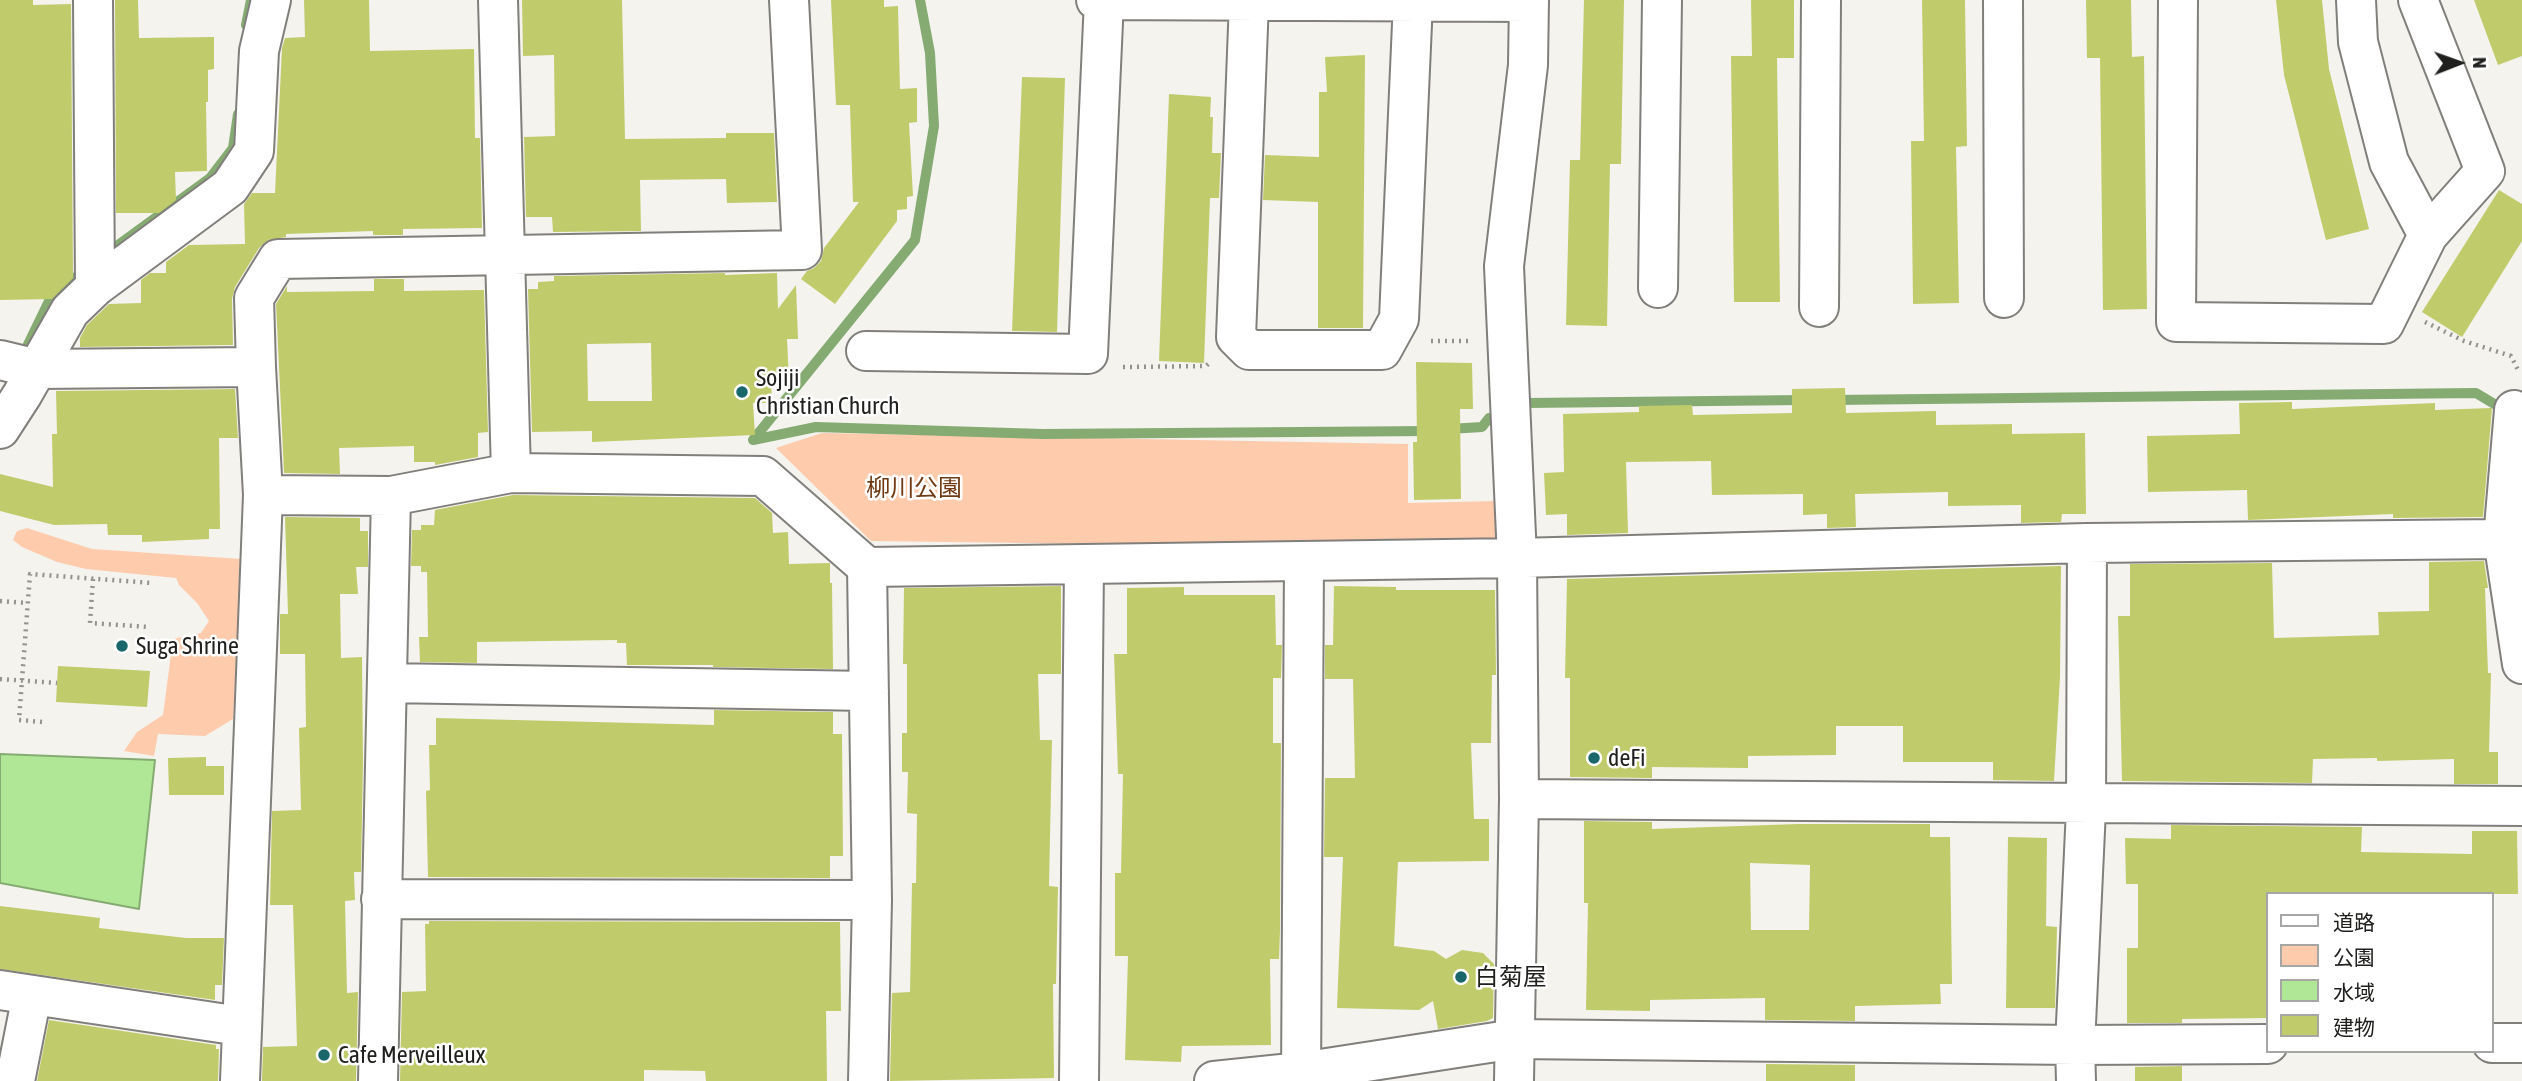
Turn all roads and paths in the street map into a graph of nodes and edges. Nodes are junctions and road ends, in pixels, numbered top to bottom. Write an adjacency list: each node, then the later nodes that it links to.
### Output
1 (93, 0): 18 (street)
2 (271, 0): 18 (street)
3 (498, 0): 17 (street)
4 (789, 0): 17 (street)
5 (1096, 0): 6 (street)
6 (1104, 0): 13 (street); 27 (street)
7 (1662, 0): 19 (street)
8 (1821, 0): 21 (street)
9 (2003, 0): 20 (street)
10 (2178, 0): 22 (street)
11 (2356, 0): 16 (street)
12 (2418, 0): 16 (street)
13 (1249, 1): 14 (street); 23 (street)
14 (1413, 1): 15 (street); 24 (street)
15 (1529, 1): 25 (street)
16 (2428, 235): 22 (street)
17 (504, 256): 29 (street); 33 (street)
18 (94, 287): 30 (street)
19 (1658, 288)
20 (2004, 298)
21 (1819, 307)
22 (2384, 324): 31 (path)
23 (1236, 337): 24 (street); 27 (path)
24 (1387, 341): 25 (path)
25 (1508, 341): 38 (street)
26 (866, 351): 27 (street)
27 (1088, 354)
28 (0, 360): 30 (street)
29 (256, 367): 30 (street); 34 (street)
30 (37, 369): 32 (street)
31 (2514, 410): 36 (street)
32 (0, 429)
33 (510, 474): 35 (street); 41 (street)
34 (263, 495): 35 (street); 60 (street)
35 (391, 496): 50 (street)
36 (2503, 539): 37 (street); 47 (street)
37 (2087, 543): 38 (street); 55 (street)
38 (1517, 558): 39 (street); 54 (street)
39 (1304, 561): 40 (street); 66 (street)
40 (1084, 564): 41 (street); 71 (street)
41 (867, 567): 52 (street)
42 (93, 579): 43 (path); 45 (path); 46 (path)
43 (152, 583)
44 (0, 601): 45 (path)
45 (28, 603): 49 (path)
46 (149, 627)
47 (2522, 664)
48 (0, 679): 49 (path)
49 (22, 681): 51 (path); 53 (path)
50 (388, 682): 52 (street); 57 (street)
51 (57, 683)
52 (869, 691): 58 (street)
53 (43, 722)
54 (1519, 799): 55 (street); 61 (street)
55 (2086, 804): 56 (street); 65 (street)
56 (2522, 806)
57 (381, 899): 58 (street); 69 (street)
58 (872, 900): 70 (street)
59 (16, 993): 60 (street); 67 (street)
60 (240, 1026): 68 (street)
61 (1515, 1039): 65 (street); 66 (street); 73 (street)
62 (2494, 1043): 63 (street)
63 (2522, 1043)
64 (2266, 1044): 65 (street)
65 (2075, 1063)
66 (1301, 1077): 72 (street)
67 (15, 1081)
68 (240, 1081)
69 (378, 1081)
70 (868, 1081)
71 (1079, 1081)
72 (1214, 1081)
73 (1514, 1081)

